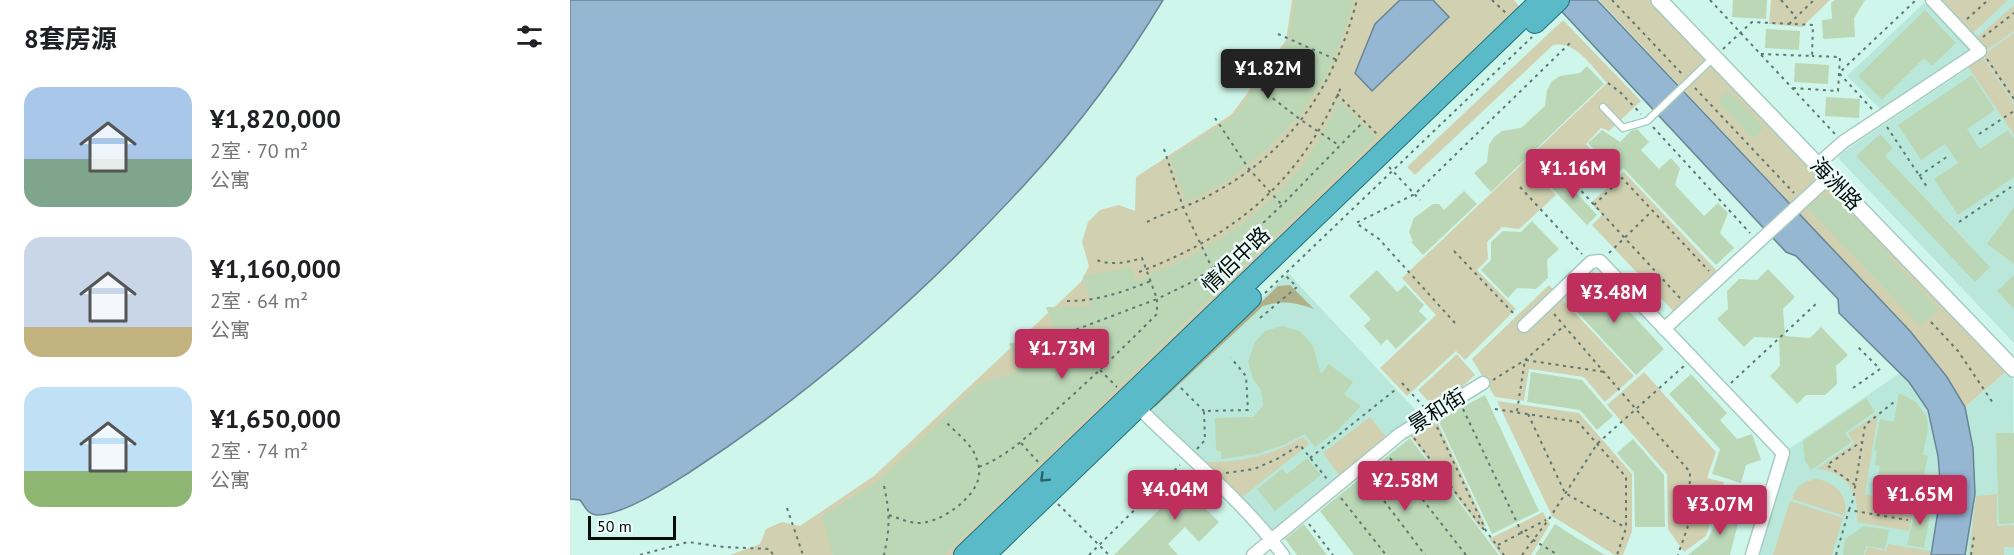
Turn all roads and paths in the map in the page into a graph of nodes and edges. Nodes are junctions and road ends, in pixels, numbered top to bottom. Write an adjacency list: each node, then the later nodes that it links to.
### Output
1 (1357, 0): 26 (path)
2 (1491, 0): 15 (path)
3 (1612, 0): 30 (path)
4 (1659, 0): 25 (street, 海洲路)
5 (1710, 0): 18 (path)
6 (1781, 0): 13 (path)
7 (1814, 0): 13 (path)
8 (1916, 0): 27 (path)
9 (1932, 0): 21 (street)
10 (1988, 0): 14 (path)
11 (1548, 3): 15 (highway, 情侣中路); 49 (highway, 情侣中路)
12 (2014, 13): 21 (path)
13 (1796, 17): 16 (path)
14 (1966, 19)
15 (1516, 24): 49 (highway, 情侣中路)
16 (1789, 24): 18 (path); 23 (path)
17 (1538, 32): 49 (path)
18 (1741, 33): 22 (path); 25 (path)
19 (1278, 34): 26 (path)
20 (1571, 42): 58 (path)
21 (1973, 45): 37 (street)
22 (1761, 54): 23 (path); 32 (path)
23 (1812, 56): 27 (path)
24 (1985, 56): 34 (path)
25 (1714, 57): 30 (lane); 50 (street, 海洲路)
26 (1337, 60): 39 (path)
27 (1839, 73): 32 (path); 37 (path)
28 (1249, 80): 39 (path)
29 (1608, 83): 41 (path)
30 (1686, 84): 41 (lane); 60 (path)
31 (1342, 85): 33 (path)
32 (1793, 88): 44 (path)
33 (1337, 94): 40 (path); 42 (path)
34 (2014, 99)
35 (1603, 107): 41 (lane)
36 (2014, 111): 43 (path)
37 (1880, 117): 44 (street); 52 (path)
38 (1215, 118): 51 (path)
39 (1301, 120): 42 (path); 51 (path)
40 (1364, 121): 45 (path); 49 (path)
41 (1647, 121): 68 (path)
42 (1319, 131): 45 (path); 57 (path)
43 (1979, 134)
44 (1843, 142): 50 (street)
45 (1340, 146): 61 (path)
46 (1164, 149): 63 (path)
47 (1947, 156): 52 (path)
48 (1551, 158): 62 (path)
49 (1390, 161): 58 (path); 76 (highway, 情侣中路); 76 (path); 104 (highway, 情侣中路)
50 (1818, 165): 53 (street, 海洲路)
51 (1249, 170): 57 (path); 63 (path)
52 (1919, 176): 56 (path)
53 (1829, 177): 60 (street); 95 (street, 海洲路)
54 (2014, 185): 66 (path)
55 (1520, 187): 72 (path)
56 (1927, 187)
57 (1270, 193): 61 (path); 69 (path)
58 (1415, 194): 59 (path); 87 (path)
59 (1420, 200)
60 (1800, 204): 68 (street)
61 (1282, 205): 73 (path)
62 (1594, 205): 64 (path); 67 (path)
63 (1183, 207): 65 (path); 69 (path)
64 (1653, 211): 67 (path); 77 (path)
65 (1147, 222)
66 (1959, 222)
67 (1624, 238): 72 (path); 84 (path)
68 (1761, 240): 77 (street)
69 (1200, 244): 73 (path); 74 (path)
70 (1454, 250): 88 (path)
71 (1094, 260): 74 (path)
72 (1596, 262): 83 (street); 90 (street)
73 (1212, 268): 79 (path)
74 (1146, 270): 75 (path); 78 (path)
75 (1139, 272)
76 (1282, 272): 80 (path); 85 (path); 98 (highway, 情侣中路)
77 (1717, 280): 84 (street)
78 (1151, 281): 79 (path); 81 (path)
79 (1157, 299): 91 (path); 96 (path)
80 (1259, 299)
81 (1067, 301)
82 (1817, 303): 103 (path)
83 (1546, 305): 88 (street); 89 (path)
84 (1688, 307): 90 (street)
85 (1260, 318)
86 (1931, 322): 107 (path)
87 (1455, 323)
88 (1524, 326)
89 (1564, 326): 94 (path); 97 (path)
90 (1664, 328): 93 (street)
91 (1032, 338)
92 (1857, 346): 101 (path)
93 (1693, 358): 103 (street); 109 (path)
94 (1525, 360): 97 (path); 99 (path); 111 (path)
95 (2014, 369)
96 (1100, 370): 104 (path); 117 (path)
97 (1605, 372): 109 (path)
98 (1170, 376): 104 (highway, 情侣中路); 110 (path)
99 (1488, 381): 105 (street, 景和街)
100 (1402, 383): 113 (path)
101 (1853, 388)
102 (1395, 390): 120 (path)
103 (1723, 390): 132 (street)
104 (1129, 398): 124 (street); 130 (highway, 情侣中路); 149 (highway, 情侣中路, one-way to 149)
105 (1458, 398): 113 (street, 景和街); 139 (path)
106 (1894, 402): 116 (path)
107 (1993, 403)
108 (1495, 409): 111 (path)
109 (1636, 409): 118 (path); 128 (path)
110 (1204, 411)
111 (1517, 412): 112 (path)
112 (1528, 414): 118 (path); 129 (path)
113 (1431, 415): 115 (street, 景和街); 140 (path)
114 (946, 422): 122 (path)
115 (1400, 434): 119 (street, 景和街); 140 (path)
116 (1862, 442): 125 (path); 125 (path)
117 (1021, 443): 121 (path); 122 (path)
118 (1597, 444): 129 (path); 138 (path)
119 (1383, 448): 123 (street, 景和街); 157 (path)
120 (1310, 458): 124 (path); 127 (path)
121 (1041, 465)
122 (979, 467): 135 (path)
123 (1359, 468): 127 (street, 景和街); 156 (path)
124 (1207, 474): 142 (street)
125 (1855, 485): 133 (path)
126 (884, 486): 135 (path)
127 (1334, 488): 134 (street, 景和街); 155 (path)
128 (1690, 489): 132 (path); 162 (path)
129 (1565, 493): 136 (path); 138 (path)
130 (1049, 494): 150 (highway, 情侣中路); 151 (path)
131 (787, 508): 147 (path)
132 (1766, 508): 163 (street)
133 (1849, 510): 137 (path); 164 (path)
134 (1302, 514): 142 (street, 景和街); 154 (path)
135 (889, 515): 148 (path)
136 (1549, 519): 139 (path); 143 (path)
137 (1908, 520)
138 (1626, 528): 161 (path)
139 (1522, 533): 143 (path); 144 (path)
140 (1488, 535): 144 (path)
141 (1974, 537): 165 (path)
142 (1271, 539): 152 (street, 景和街); 153 (street)
143 (1533, 540): 159 (path); 160 (path)
144 (1497, 546): 158 (path)
145 (640, 555): 146 (path)
146 (773, 555)
147 (803, 555)
148 (885, 555)
149 (964, 555)
150 (985, 555)
151 (1109, 555)
152 (1252, 555)
153 (1283, 555)
154 (1333, 555)
155 (1386, 555)
156 (1425, 555)
157 (1466, 555)
158 (1504, 555)
159 (1522, 555)
160 (1558, 555)
161 (1617, 555)
162 (1678, 555)
163 (1752, 555)
164 (1836, 555)
165 (1971, 555)

